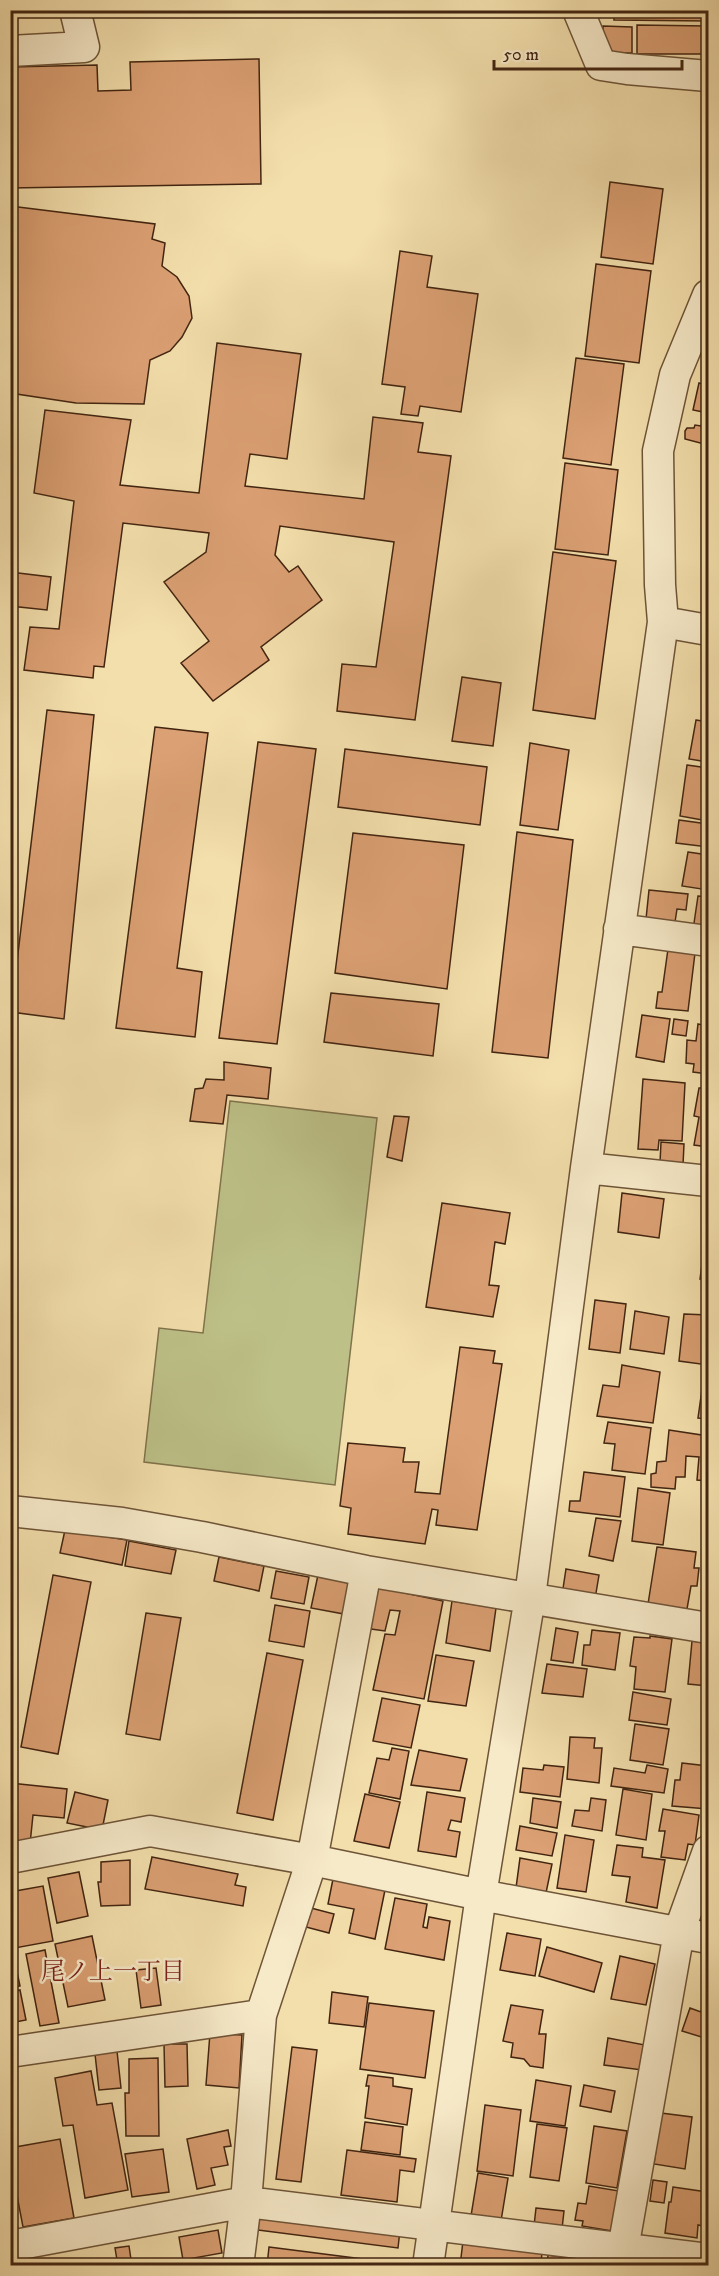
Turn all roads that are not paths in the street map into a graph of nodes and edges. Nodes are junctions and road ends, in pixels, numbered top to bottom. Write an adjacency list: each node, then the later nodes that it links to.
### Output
1 (75, 10): 3 (street)
2 (578, 10): 4 (street)
3 (10, 51)
4 (708, 76)
5 (708, 295): 6 (street)
6 (663, 622): 7 (street); 8 (street)
7 (708, 630)
8 (619, 929): 9 (street); 10 (street)
9 (708, 941)
10 (586, 1168): 11 (street); 14 (street)
11 (708, 1181)
12 (10, 1511): 13 (street)
13 (366, 1571): 14 (street); 18 (street)
14 (530, 1597): 15 (street); 19 (street)
15 (708, 1628)
16 (708, 1851): 20 (street)
17 (10, 1858): 18 (street)
18 (312, 1860): 19 (street); 22 (street)
19 (481, 1895): 20 (street); 25 (street)
20 (679, 1932): 21 (street); 27 (street)
21 (708, 1938)
22 (261, 2015): 23 (street); 24 (street)
23 (10, 2052)
24 (246, 2202): 25 (street); 26 (street); 29 (street)
25 (434, 2225): 27 (street); 30 (street)
26 (10, 2246)
27 (621, 2257): 28 (street)
28 (708, 2259)
29 (238, 2265)
30 (428, 2265)

